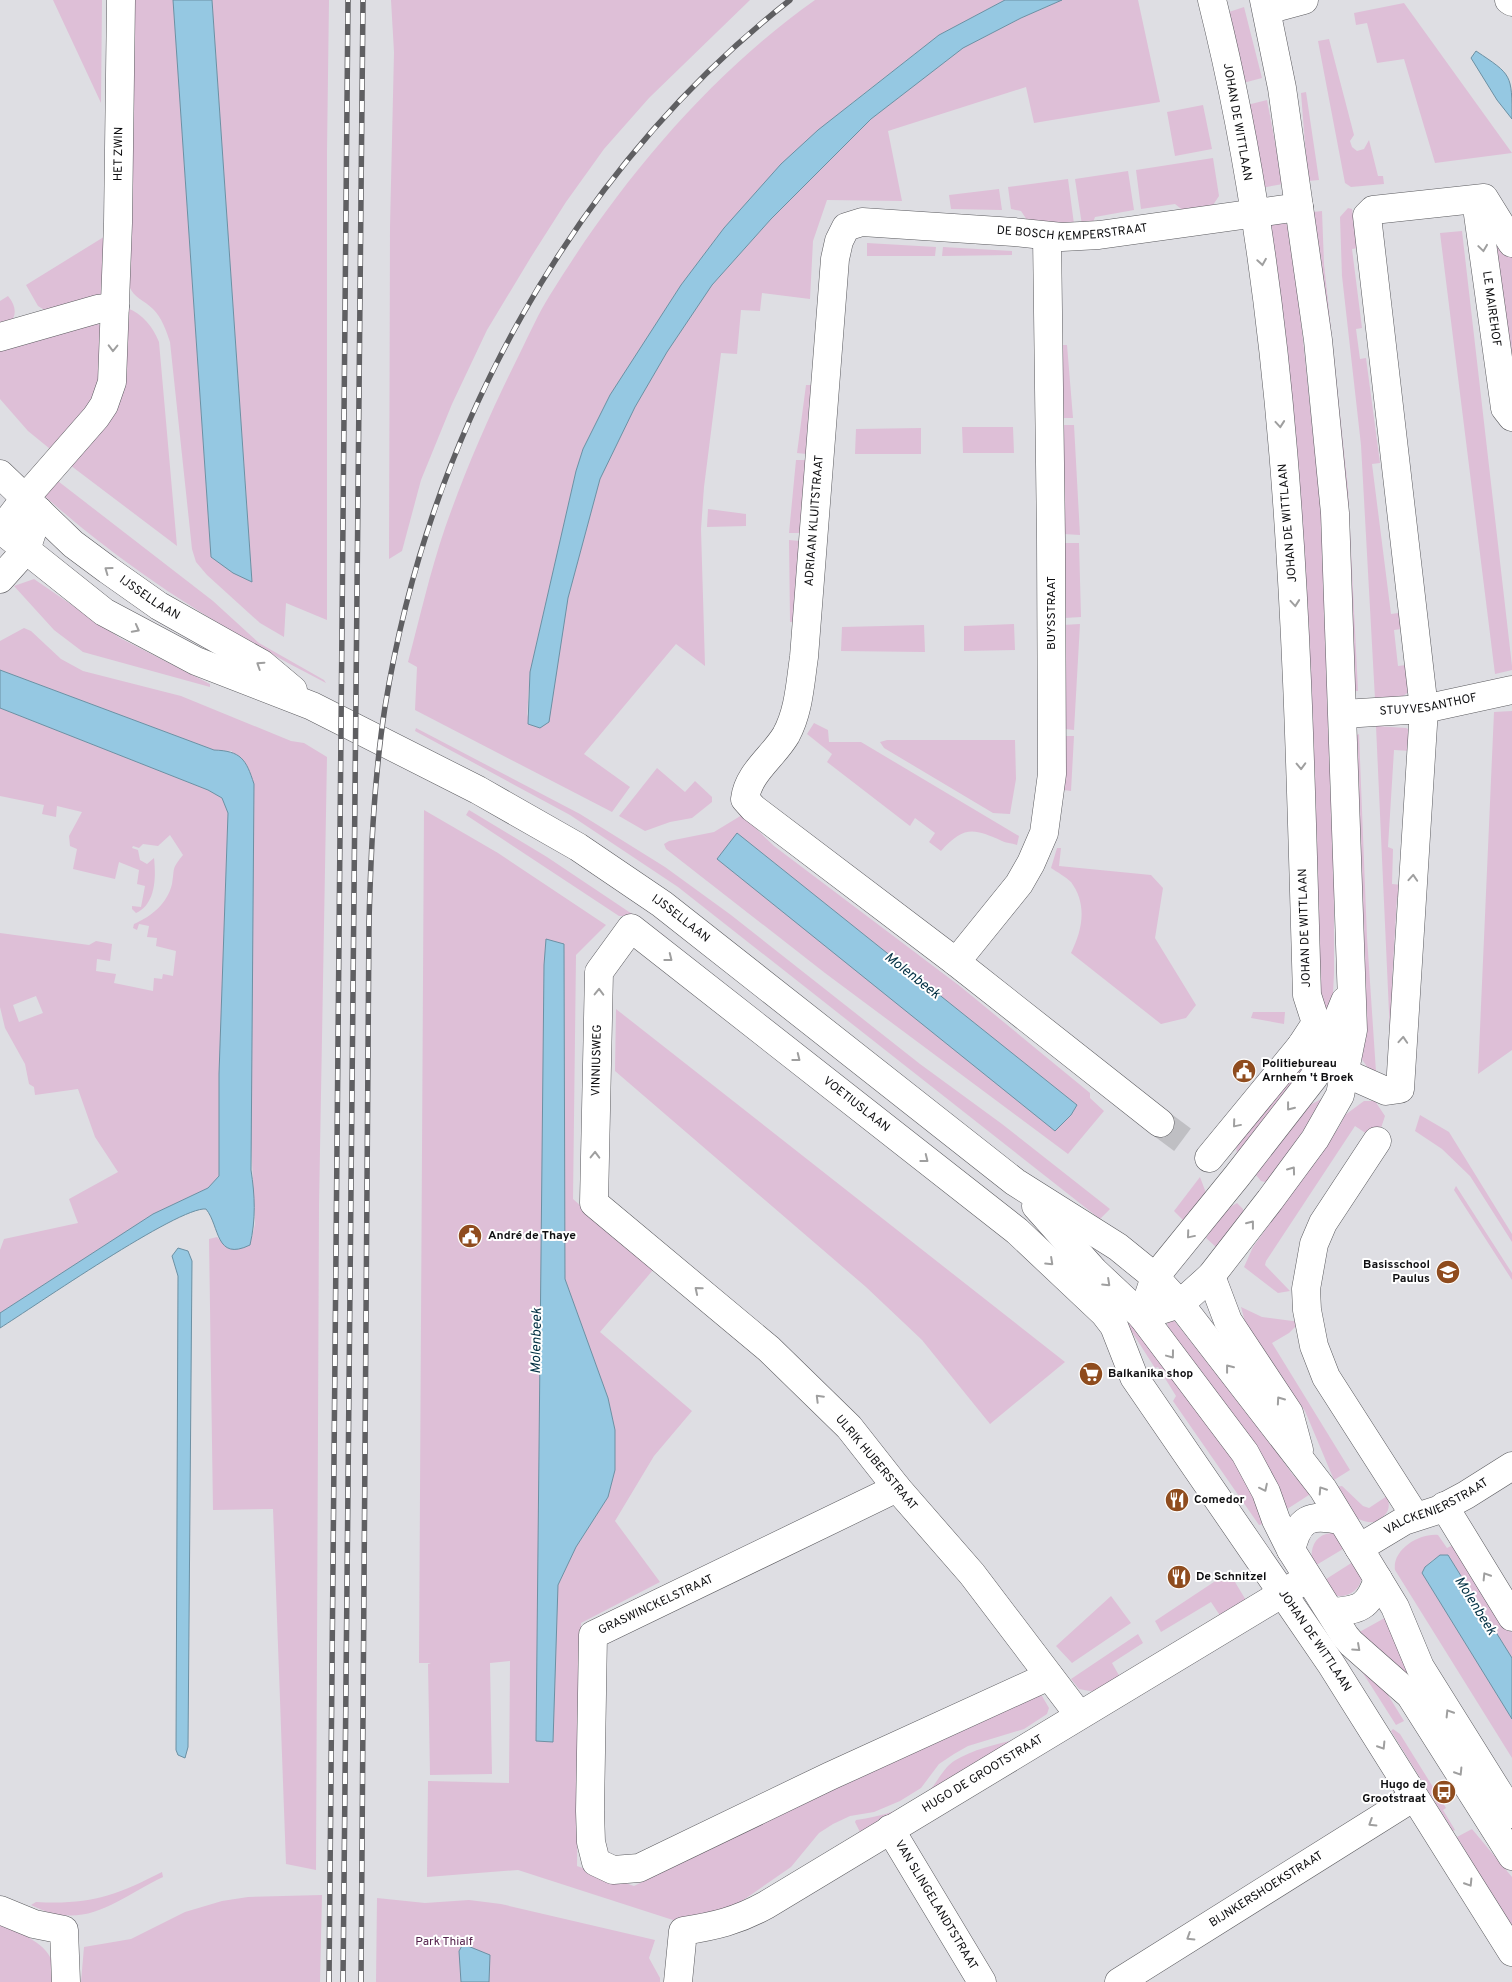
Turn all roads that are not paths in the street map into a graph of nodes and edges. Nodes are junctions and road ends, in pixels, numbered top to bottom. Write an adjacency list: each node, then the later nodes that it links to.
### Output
1 (121, 0): 11 (street, HET ZWIN)
2 (1212, 0): 7 (street, JOHAN DE WITTLAAN)
3 (1304, 0): 4 (street, JOHAN DE WITTLAAN)
4 (1266, 5): 6 (street, JOHAN DE WITTLAAN)
5 (1476, 200): 10 (street); 13 (street, LE MAIREHOF, one-way to 13); 21 (street)
6 (1299, 207): 7 (street, DE BOSCH KEMPERSTRAAT); 22 (street, JOHAN DE WITTLAAN)
7 (1254, 214): 9 (street, DE BOSCH KEMPERSTRAAT); 25 (street, JOHAN DE WITTLAAN, one-way to 25)
8 (846, 227): 9 (street, DE BOSCH KEMPERSTRAAT); 24 (street, ADRIAAN KLUITSTRAAT)
9 (1046, 236): 24 (street, BUYSSTRAAT)
10 (1512, 243)
11 (115, 303): 12 (street); 15 (street, HET ZWIN, one-way to 15)
12 (9, 334)
13 (1512, 416)
14 (0, 474): 15 (street, IJSSELLAAN)
15 (33, 504): 16 (street, HET ZWIN); 17 (street); 20 (street, IJSSELLAAN, one-way to 15)
16 (0, 530): 17 (street, IJSSELLAAN)
17 (26, 550): 18 (street); 20 (street, IJSSELLAAN, one-way to 20)
18 (0, 580)
19 (1512, 690): 21 (street, STUYVESANTHOF)
20 (312, 706): 29 (street, IJSSELLAAN)
21 (1424, 708): 22 (street, STUYVESANTHOF); 25 (street, one-way to 21)
22 (1343, 714): 25 (street, JOHAN DE WITTLAAN)
23 (631, 928): 31 (street, VINNIUSWEG, one-way to 23); 34 (street, VOETIUSLAAN, one-way to 34)
24 (956, 962): 26 (street)
25 (1322, 1059): 28 (street, JOHAN DE WITTLAAN, one-way to 28); 28 (street, JOHAN DE WITTLAAN, one-way to 28); 30 (street, JOHAN DE WITTLAAN, one-way to 25)
26 (1160, 1123)
27 (1377, 1141): 41 (street)
28 (1238, 1176): 30 (street); 33 (street, JOHAN DE WITTLAAN, one-way to 33)
29 (1015, 1182): 33 (street); 36 (street, one-way to 36)
30 (1270, 1200): 32 (street, JOHAN DE WITTLAAN, one-way to 30)
31 (594, 1203): 39 (street, ULRIK HUBERSTRAAT, one-way to 31)
32 (1211, 1276): 35 (street, JOHAN DE WITTLAAN); 37 (street, one-way to 32)
33 (1155, 1277): 35 (street); 36 (street, JOHAN DE WITTLAAN)
34 (1077, 1287): 47 (street, JOHAN DE WITTLAAN)
35 (1180, 1304): 36 (street, JOHAN DE WITTLAAN); 37 (street, one-way to 35)
36 (1142, 1316): 44 (street, one-way to 44)
37 (1302, 1462): 42 (street, one-way to 37)
38 (1512, 1466): 40 (street, VALCKENIERSTRAAT)
39 (896, 1488): 50 (street, ULRIK HUBERSTRAAT); 50 (street, GRASWINCKELSTRAAT)
40 (1444, 1506): 41 (street, VALCKENIERSTRAAT); 49 (street, one-way to 40)
41 (1415, 1516): 43 (street, VALCKENIERSTRAAT)
42 (1340, 1520): 43 (street); 44 (street)
43 (1359, 1548): 46 (street)
44 (1291, 1550): 45 (street)
45 (1309, 1578): 47 (street, HUGO DE GROOTSTRAAT); 48 (street)
46 (1378, 1579): 48 (street); 53 (street, one-way to 46)
47 (1282, 1594): 51 (street, HUGO DE GROOTSTRAAT); 52 (street, JOHAN DE WITTLAAN, one-way to 52)
48 (1331, 1612): 55 (street, one-way to 55)
49 (1512, 1617)
50 (1049, 1676): 51 (street, ULRIK HUBERSTRAAT)
51 (1079, 1715): 54 (street, HUGO DE GROOTSTRAAT)
52 (1414, 1797): 57 (street, JOHAN DE WITTLAAN, one-way to 57); 61 (street, BIJNKERSHOEKSTRAAT, one-way to 61)
53 (1512, 1814)
54 (890, 1829): 58 (street, HUGO DE GROOTSTRAAT); 60 (street, VAN SLINGELANDTSTRAAT)
55 (1512, 1856)
56 (0, 1910): 59 (street)
57 (1512, 1952)
58 (678, 1976)
59 (66, 1982)
60 (982, 1982)
61 (1119, 1982)

